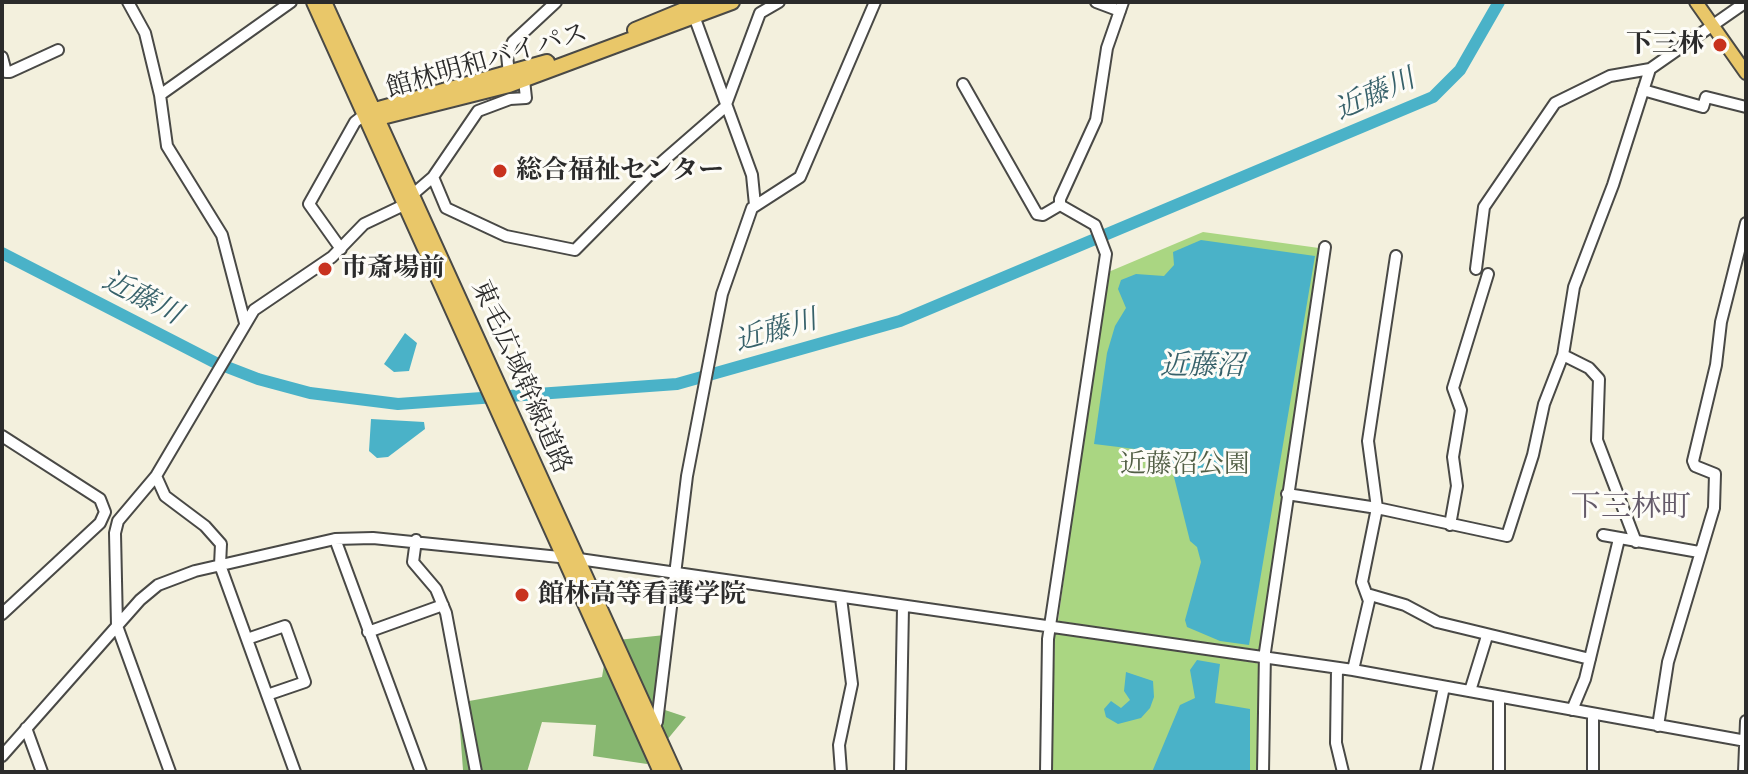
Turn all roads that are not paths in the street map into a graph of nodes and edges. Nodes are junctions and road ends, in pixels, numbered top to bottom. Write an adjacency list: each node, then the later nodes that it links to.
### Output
1 (128, 2): 23 (street)
2 (291, 2): 23 (street)
3 (314, 2): 26 (highway, 東毛広域幹線道路)
4 (324, 2): 26 (highway, 東毛広域幹線道路)
5 (556, 2): 19 (street)
6 (732, 2): 13 (highway, 館林明和バイパス)
7 (779, 2): 24 (street)
8 (875, 2): 29 (street)
9 (1096, 2): 12 (street)
10 (1696, 2): 14 (main road)
11 (1746, 2): 14 (street)
12 (1122, 6): 30 (street)
13 (694, 7): 19 (highway, 館林明和バイパス); 20 (highway, 館林明和バイパス); 24 (street)
14 (1712, 25): 17 (street); 18 (main road)
15 (58, 50): 16 (street)
16 (2, 57)
17 (1650, 69): 22 (street); 36 (street)
18 (1746, 73)
19 (509, 74): 26 (highway, 館林明和バイパス)
20 (524, 80): 26 (highway, 館林明和バイパス); 27 (street)
21 (963, 84): 30 (street)
22 (1643, 90): 25 (street); 39 (street)
23 (160, 95): 38 (street)
24 (725, 107): 27 (street); 29 (street)
25 (1746, 107)
26 (372, 114): 28 (highway, 東毛広域幹線道路); 33 (street)
27 (433, 177): 28 (street)
28 (408, 200): 33 (street); 51 (highway, 東毛広域幹線道路)
29 (755, 205): 53 (street)
30 (1060, 205): 60 (street)
31 (1746, 223): 35 (street)
32 (1325, 247): 42 (street)
33 (341, 249): 38 (street)
34 (1396, 256): 43 (street)
35 (1741, 260): 50 (street)
36 (1476, 269)
37 (1488, 274): 44 (street)
38 (245, 323): 41 (street)
39 (1563, 355): 44 (street); 49 (street)
40 (2, 436): 58 (street)
41 (156, 476): 52 (street); 59 (street)
42 (1287, 494): 43 (street); 64 (street)
43 (1377, 508): 44 (street); 54 (street)
44 (1450, 525)
45 (1603, 535): 47 (street)
46 (335, 539): 48 (street); 52 (street); 61 (street)
47 (1619, 539): 49 (street); 65 (street)
48 (416, 540): 51 (street); 56 (street)
49 (1636, 542): 50 (street)
50 (1699, 552): 75 (street)
51 (572, 558): 53 (street); 76 (highway, 東毛広域幹線道路); 80 (highway, 東毛広域幹線道路)
52 (220, 565): 59 (street); 63 (street)
53 (675, 573): 55 (street); 76 (street)
54 (1367, 594): 62 (street); 67 (street)
55 (841, 598): 57 (street); 87 (street)
56 (443, 605): 61 (street); 85 (street)
57 (903, 607): 60 (street); 88 (street)
58 (2, 614)
59 (117, 626): 77 (street); 82 (street)
60 (1051, 628): 64 (street); 89 (street)
61 (368, 632): 84 (street)
62 (1487, 636): 65 (street); 69 (street)
63 (247, 639): 70 (street); 70 (street)
64 (1265, 658): 66 (street); 90 (street)
65 (1590, 659): 72 (street)
66 (1337, 668): 67 (street); 91 (street)
67 (1353, 670): 68 (street)
68 (1444, 687): 69 (street); 92 (street)
69 (1470, 691): 71 (street)
70 (267, 695): 83 (street)
71 (1499, 697): 72 (street); 93 (street)
72 (1572, 710): 73 (street)
73 (1593, 714): 75 (street); 94 (street)
74 (1746, 721): 78 (street)
75 (1658, 726): 78 (street)
76 (653, 727): 86 (highway, 東毛広域幹線道路)
77 (26, 728): 79 (street); 81 (street)
78 (1745, 741): 95 (street)
79 (2, 756)
80 (656, 769)
81 (42, 772)
82 (170, 772)
83 (295, 772)
84 (421, 772)
85 (476, 772)
86 (674, 772)
87 (841, 772)
88 (900, 772)
89 (1046, 772)
90 (1263, 772)
91 (1343, 772)
92 (1426, 772)
93 (1499, 772)
94 (1593, 772)
95 (1744, 772)

